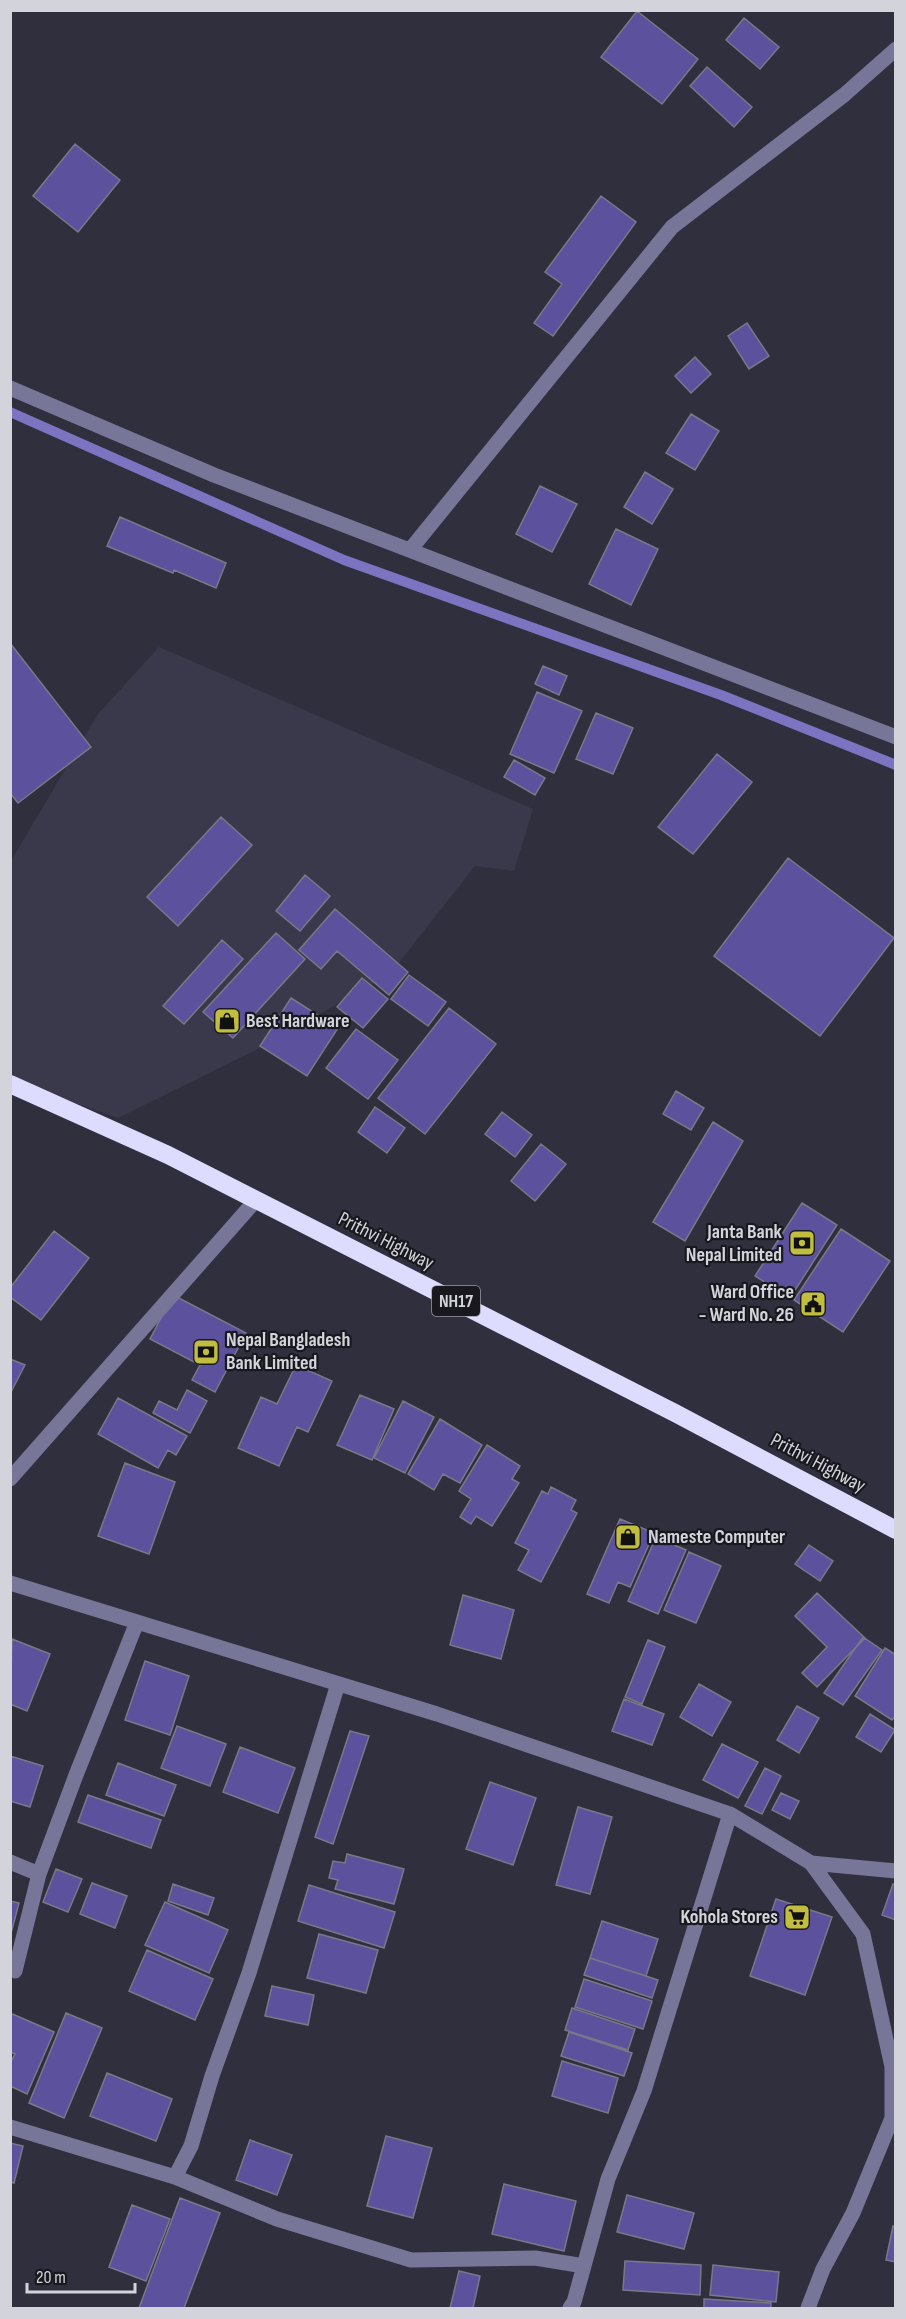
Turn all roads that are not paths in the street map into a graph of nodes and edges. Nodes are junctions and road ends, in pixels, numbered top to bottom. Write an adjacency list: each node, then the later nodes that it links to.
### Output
1 (896, 49): 3 (street)
2 (10, 388): 3 (street)
3 (410, 550): 4 (street)
4 (896, 737)
5 (10, 1084): 6 (highway, Prithvi Highway / NH17)
6 (256, 1200): 7 (street); 8 (highway, Prithvi Highway / NH17)
7 (10, 1479)
8 (896, 1530)
9 (10, 1583): 10 (street)
10 (137, 1622): 11 (street); 16 (street)
11 (338, 1683): 12 (street); 19 (street)
12 (730, 1814): 14 (street); 20 (street)
13 (10, 1862): 16 (street)
14 (811, 1863): 15 (street); 22 (street)
15 (896, 1871)
16 (39, 1874): 17 (street)
17 (15, 1971)
18 (10, 2127): 19 (street)
19 (175, 2177): 20 (street)
20 (584, 2266): 21 (street)
21 (570, 2308)
22 (808, 2308)

